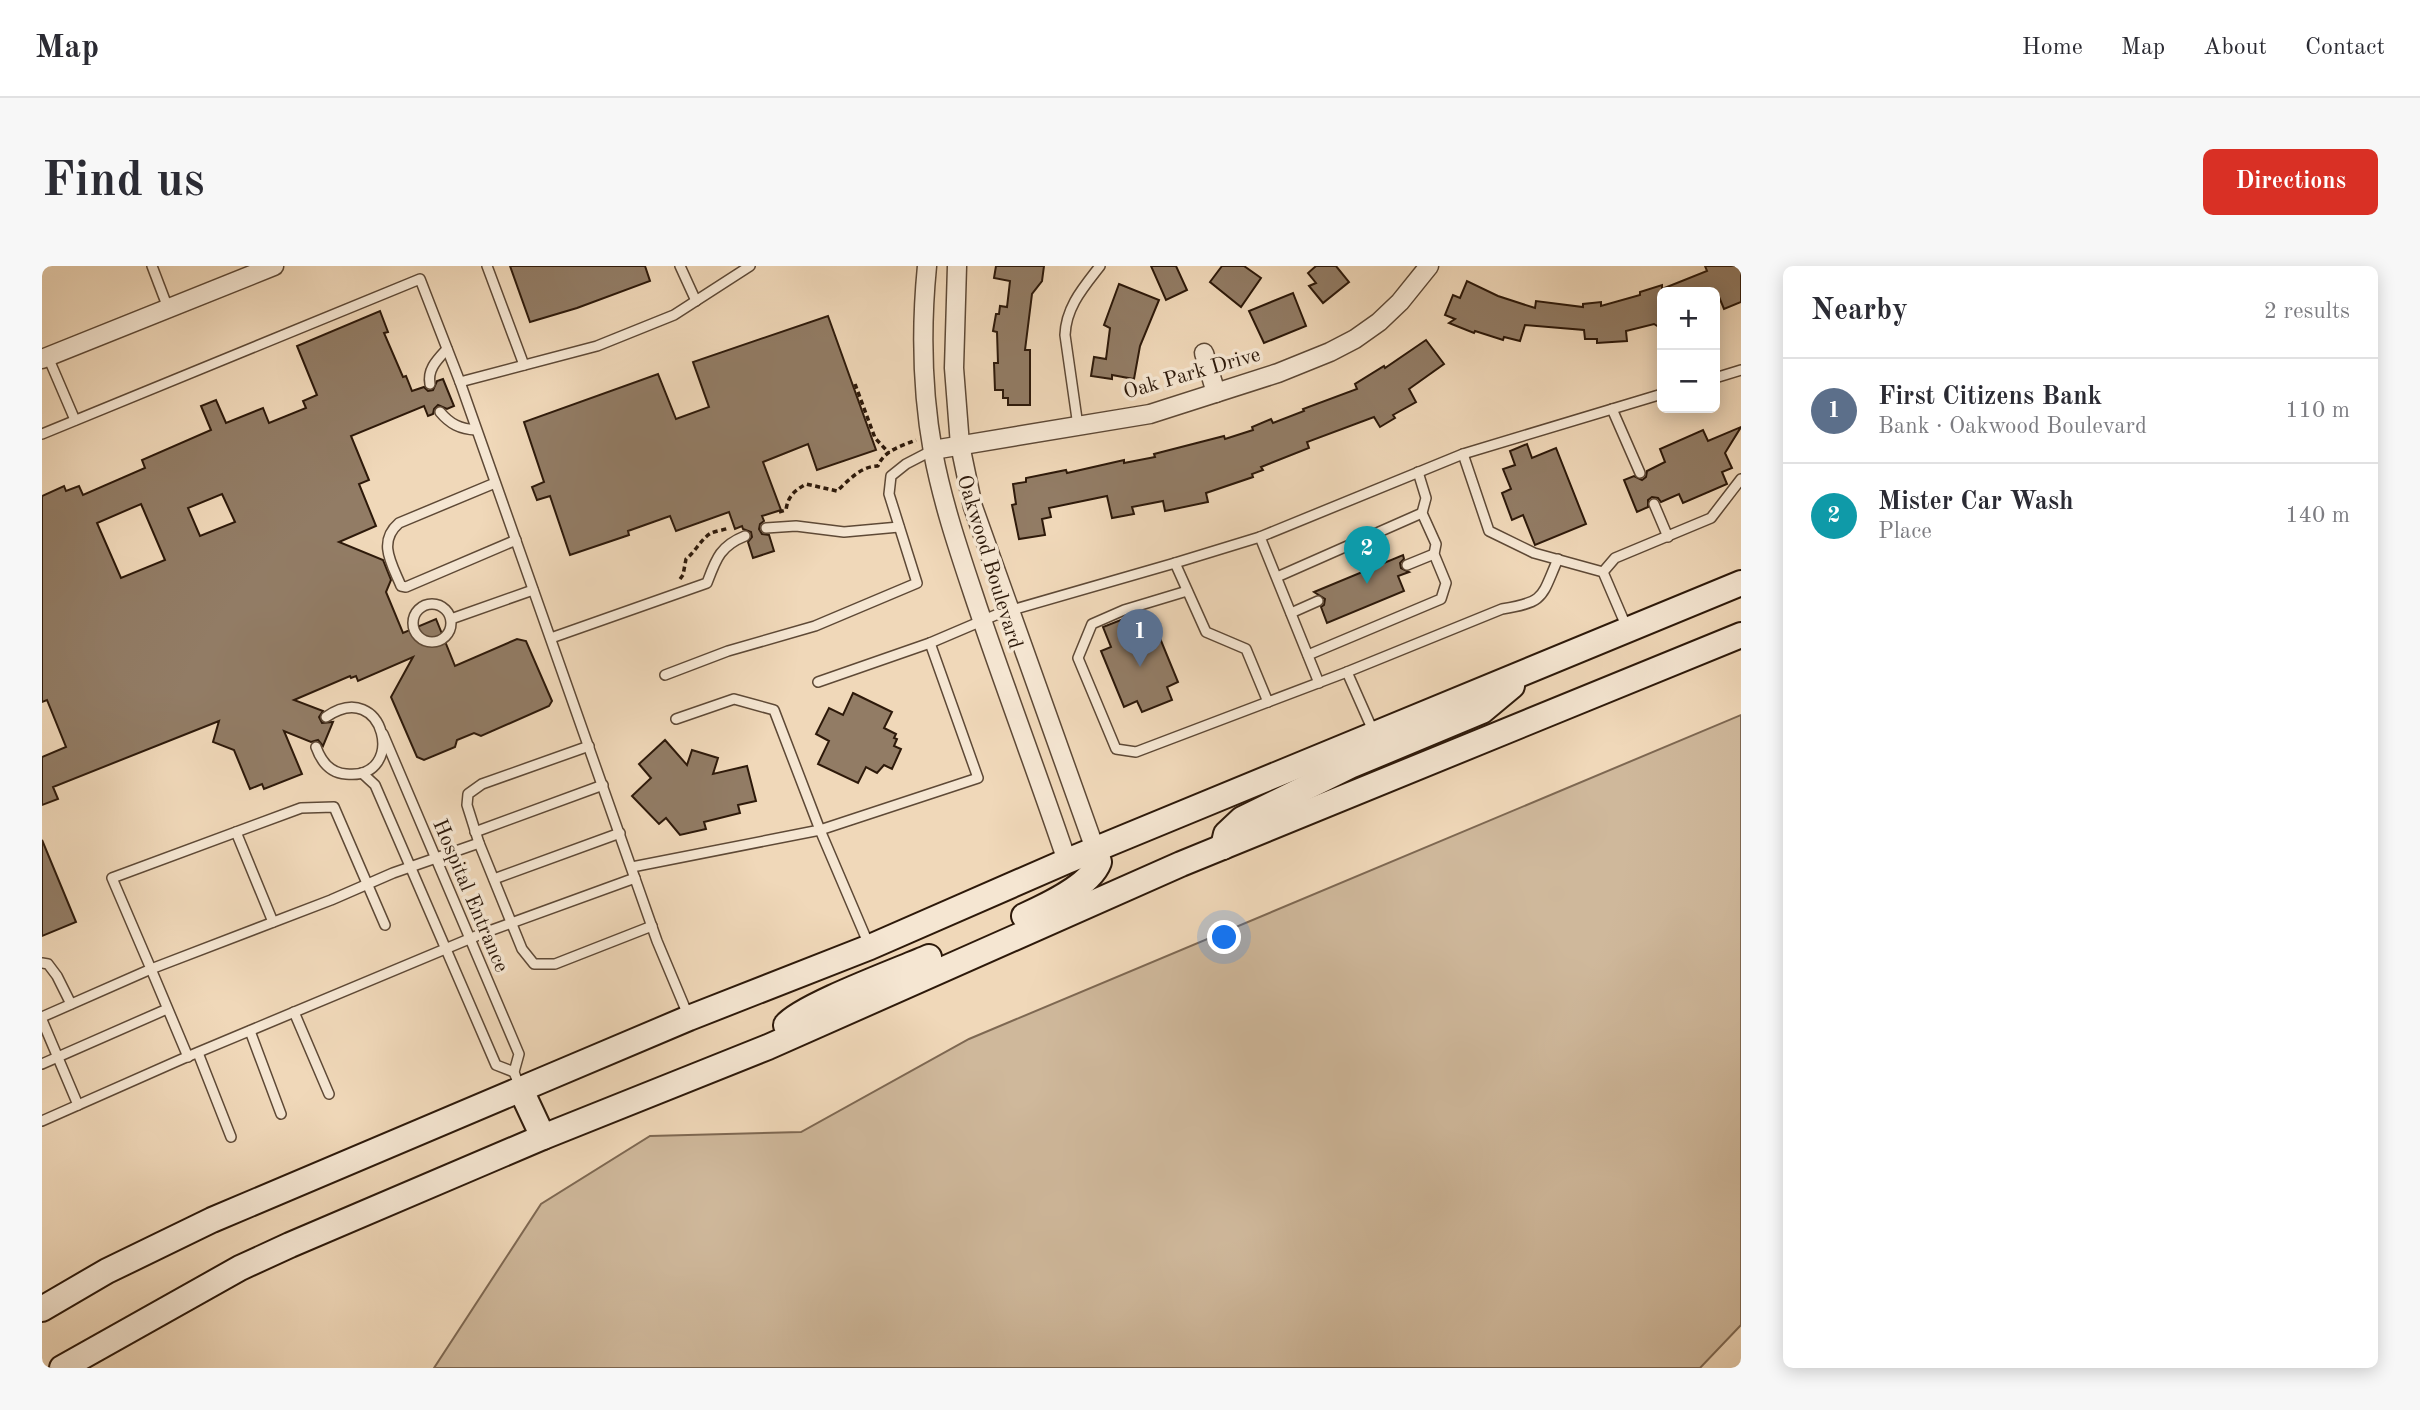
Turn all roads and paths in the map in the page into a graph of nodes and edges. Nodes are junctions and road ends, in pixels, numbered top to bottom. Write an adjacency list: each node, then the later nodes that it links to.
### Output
1 (152, 266): 12 (lane)
2 (274, 266): 12 (street)
3 (487, 266): 16 (lane)
4 (680, 266): 11 (lane)
5 (750, 266): 10 (lane)
6 (927, 266): 32 (street, Oakwood Boulevard)
7 (957, 266): 31 (street, Oakwood Boulevard)
8 (1100, 266): 27 (lane)
9 (1429, 266): 22 (street, Oak Park Drive)
10 (739, 269): 11 (lane)
11 (696, 301): 16 (lane)
12 (168, 307): 15 (street)
13 (447, 349): 19 (lane); 20 (lane); 26 (lane)
14 (1204, 353): 22 (street)
15 (45, 358): 26 (lane)
16 (524, 365): 19 (lane)
17 (1741, 370): 18 (lane)
18 (1720, 376)
19 (460, 382): 29 (lane)
20 (430, 384)
21 (855, 384): 33 (path)
22 (1216, 393): 27 (street, Oak Park Drive)
23 (1657, 396): 24 (lane)
24 (1612, 409): 34 (lane); 36 (lane)
25 (440, 412): 29 (lane)
26 (75, 420): 30 (lane)
27 (1078, 426): 31 (street, Oak Park Drive)
28 (918, 428): 33 (path)
29 (476, 430): 38 (lane)
30 (42, 434)
31 (960, 445): 32 (street, Oak Park Drive); 60 (street, Oakwood Boulevard)
32 (933, 450): 43 (lane); 63 (street, Oakwood Boulevard)
33 (889, 453): 41 (path)
34 (1463, 454): 35 (lane); 50 (lane)
35 (1418, 472): 40 (lane); 46 (lane)
36 (1640, 473)
37 (1741, 480): 47 (lane)
38 (495, 482): 48 (lane); 48 (lane)
39 (1654, 505): 47 (lane)
40 (1422, 513): 49 (lane); 54 (lane)
41 (775, 514)
42 (734, 526): 55 (path)
43 (899, 527): 44 (lane); 71 (lane)
44 (766, 528)
45 (745, 536): 66 (lane)
46 (1261, 537): 51 (lane); 54 (lane)
47 (1668, 537): 53 (lane)
48 (516, 540): 57 (lane)
49 (1434, 554): 52 (lane); 68 (lane)
50 (1558, 559): 53 (lane); 70 (lane)
51 (1175, 563): 58 (lane); 60 (lane)
52 (1406, 565)
53 (1603, 572): 64 (lane)
54 (1277, 577): 61 (lane)
55 (677, 582)
56 (1741, 583): 64 (main road)
57 (533, 590): 62 (lane); 66 (lane)
58 (1187, 591): 74 (lane); 74 (lane)
59 (1318, 601): 61 (lane)
60 (1009, 611): 63 (lane); 89 (street, Oakwood Boulevard)
61 (1291, 613): 68 (lane)
62 (451, 620): 62 (lane)
63 (982, 620): 67 (lane); 91 (street, Oakwood Boulevard)
64 (1628, 630): 69 (main road)
65 (1741, 635): 88 (main road)
66 (551, 638): 79 (lane)
67 (930, 643): 72 (lane); 83 (lane)
68 (1308, 655): 73 (lane)
69 (1532, 671): 78 (main road); 88 (main road)
70 (1347, 672): 73 (lane); 78 (lane)
71 (665, 675)
72 (818, 681)
73 (1319, 683): 74 (lane)
74 (1268, 702)
75 (326, 717): 77 (lane, Hospital Entrance)
76 (676, 719): 83 (lane)
77 (383, 734): 81 (lane); 90 (lane, Hospital Entrance)
78 (1375, 734): 89 (main road)
79 (589, 746): 82 (lane); 85 (lane)
80 (316, 747): 81 (lane)
81 (362, 773): 92 (lane, Hospital Entrance)
82 (603, 785): 85 (lane); 86 (lane)
83 (820, 830): 93 (lane); 102 (lane)
84 (236, 832): 96 (lane); 98 (lane); 105 (lane)
85 (475, 832): 87 (lane)
86 (620, 833): 93 (lane); 95 (lane)
87 (479, 843): 90 (lane); 95 (lane)
88 (1223, 847): 112 (main road)
89 (1095, 849): 91 (main road); 112 (main road)
90 (435, 859): 92 (lane); 101 (lane, Hospital Entrance)
91 (1066, 861): 102 (main road)
92 (412, 867): 96 (lane); 103 (lane, Hospital Entrance)
93 (632, 867): 94 (lane)
94 (635, 878): 97 (lane); 100 (lane)
95 (494, 879): 97 (lane)
96 (368, 884): 98 (lane); 99 (lane)
97 (511, 921): 100 (lane); 101 (lane)
98 (273, 922): 105 (lane)
99 (386, 925)
100 (652, 926): 110 (lane)
101 (468, 939): 103 (lane); 117 (lane, Hospital Entrance)
102 (870, 947): 110 (main road)
103 (447, 948): 108 (lane); 117 (lane, Hospital Entrance)
104 (42, 963): 106 (lane)
105 (151, 969): 106 (lane); 107 (lane)
106 (71, 1004): 109 (lane)
107 (167, 1009): 114 (lane); 115 (lane)
108 (294, 1012): 111 (lane); 118 (lane)
109 (42, 1018): 114 (lane)
110 (689, 1018): 117 (main road)
111 (250, 1031): 113 (lane); 120 (lane)
112 (768, 1047): 123 (main road)
113 (198, 1052): 115 (lane); 122 (lane)
114 (58, 1057): 116 (lane); 119 (lane)
115 (188, 1057): 119 (lane)
116 (42, 1064)
117 (517, 1081): 123 (main road); 124 (main road)
118 (329, 1094)
119 (78, 1105): 121 (lane)
120 (281, 1114)
121 (42, 1121)
122 (231, 1137)
123 (543, 1137): 125 (main road)
124 (42, 1309)
125 (62, 1368)

